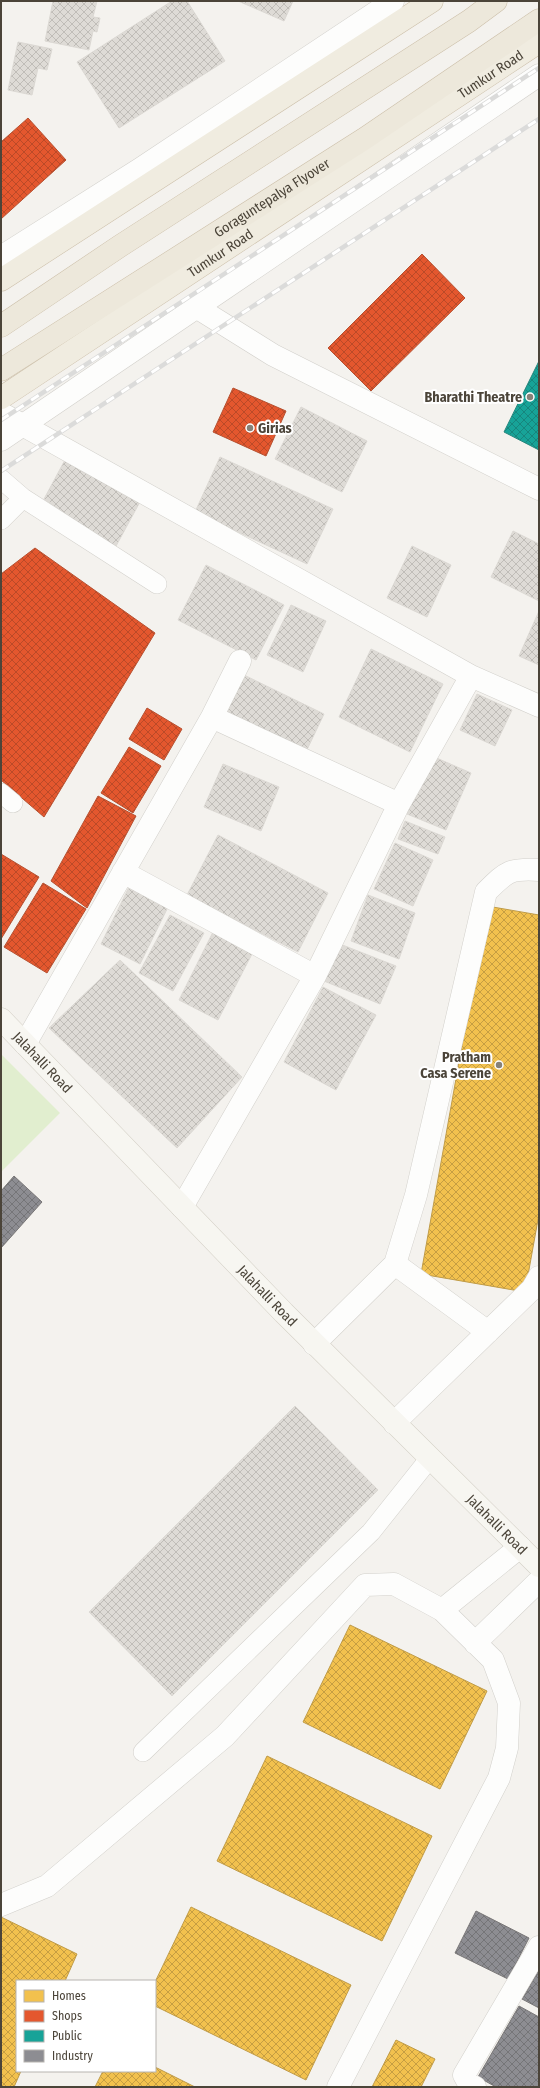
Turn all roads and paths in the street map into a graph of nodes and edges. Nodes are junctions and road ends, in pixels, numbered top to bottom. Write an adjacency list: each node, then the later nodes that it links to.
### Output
1 (394, 1): 7 (street)
2 (432, 1): 8 (highway)
3 (496, 1): 10 (highway)
4 (539, 20): 11 (highway, Goraguntepalya Flyover)
5 (539, 42): 12 (highway, Tumkur Road)
6 (539, 74): 9 (street)
7 (1, 258)
8 (1, 280)
9 (196, 307): 14 (street); 17 (street)
10 (1, 326)
11 (1, 370)
12 (1, 398)
13 (1, 413): 14 (street)
14 (24, 424): 15 (street); 22 (street)
15 (1, 440)
16 (1, 479): 18 (lane)
17 (539, 489)
18 (23, 498): 19 (lane); 20 (lane)
19 (1, 520)
20 (157, 584)
21 (240, 661): 24 (street)
22 (471, 676): 23 (street); 25 (street)
23 (539, 706)
24 (212, 717): 25 (street); 27 (street)
25 (400, 804): 28 (street)
26 (539, 870): 32 (street)
27 (123, 872): 28 (street); 30 (street)
28 (315, 976): 31 (street)
29 (1, 1019): 30 (main road, Jalahalli Road)
30 (25, 1044): 31 (main road, Jalahalli Road)
31 (182, 1207): 35 (main road, Jalahalli Road)
32 (395, 1264): 34 (street); 35 (street)
33 (539, 1277): 34 (street)
34 (488, 1332): 36 (street)
35 (314, 1344): 36 (main road, Jalahalli Road)
36 (394, 1423): 37 (main road, Jalahalli Road)
37 (430, 1458): 38 (main road, Jalahalli Road); 43 (lane)
38 (520, 1547): 39 (main road, Jalahalli Road); 41 (street)
39 (539, 1566)
40 (539, 1581): 42 (street)
41 (442, 1610): 42 (street); 44 (street)
42 (475, 1643): 46 (street)
43 (143, 1752)
44 (1, 1905)
45 (539, 1947): 47 (street)
46 (338, 2087)
47 (475, 2087)

